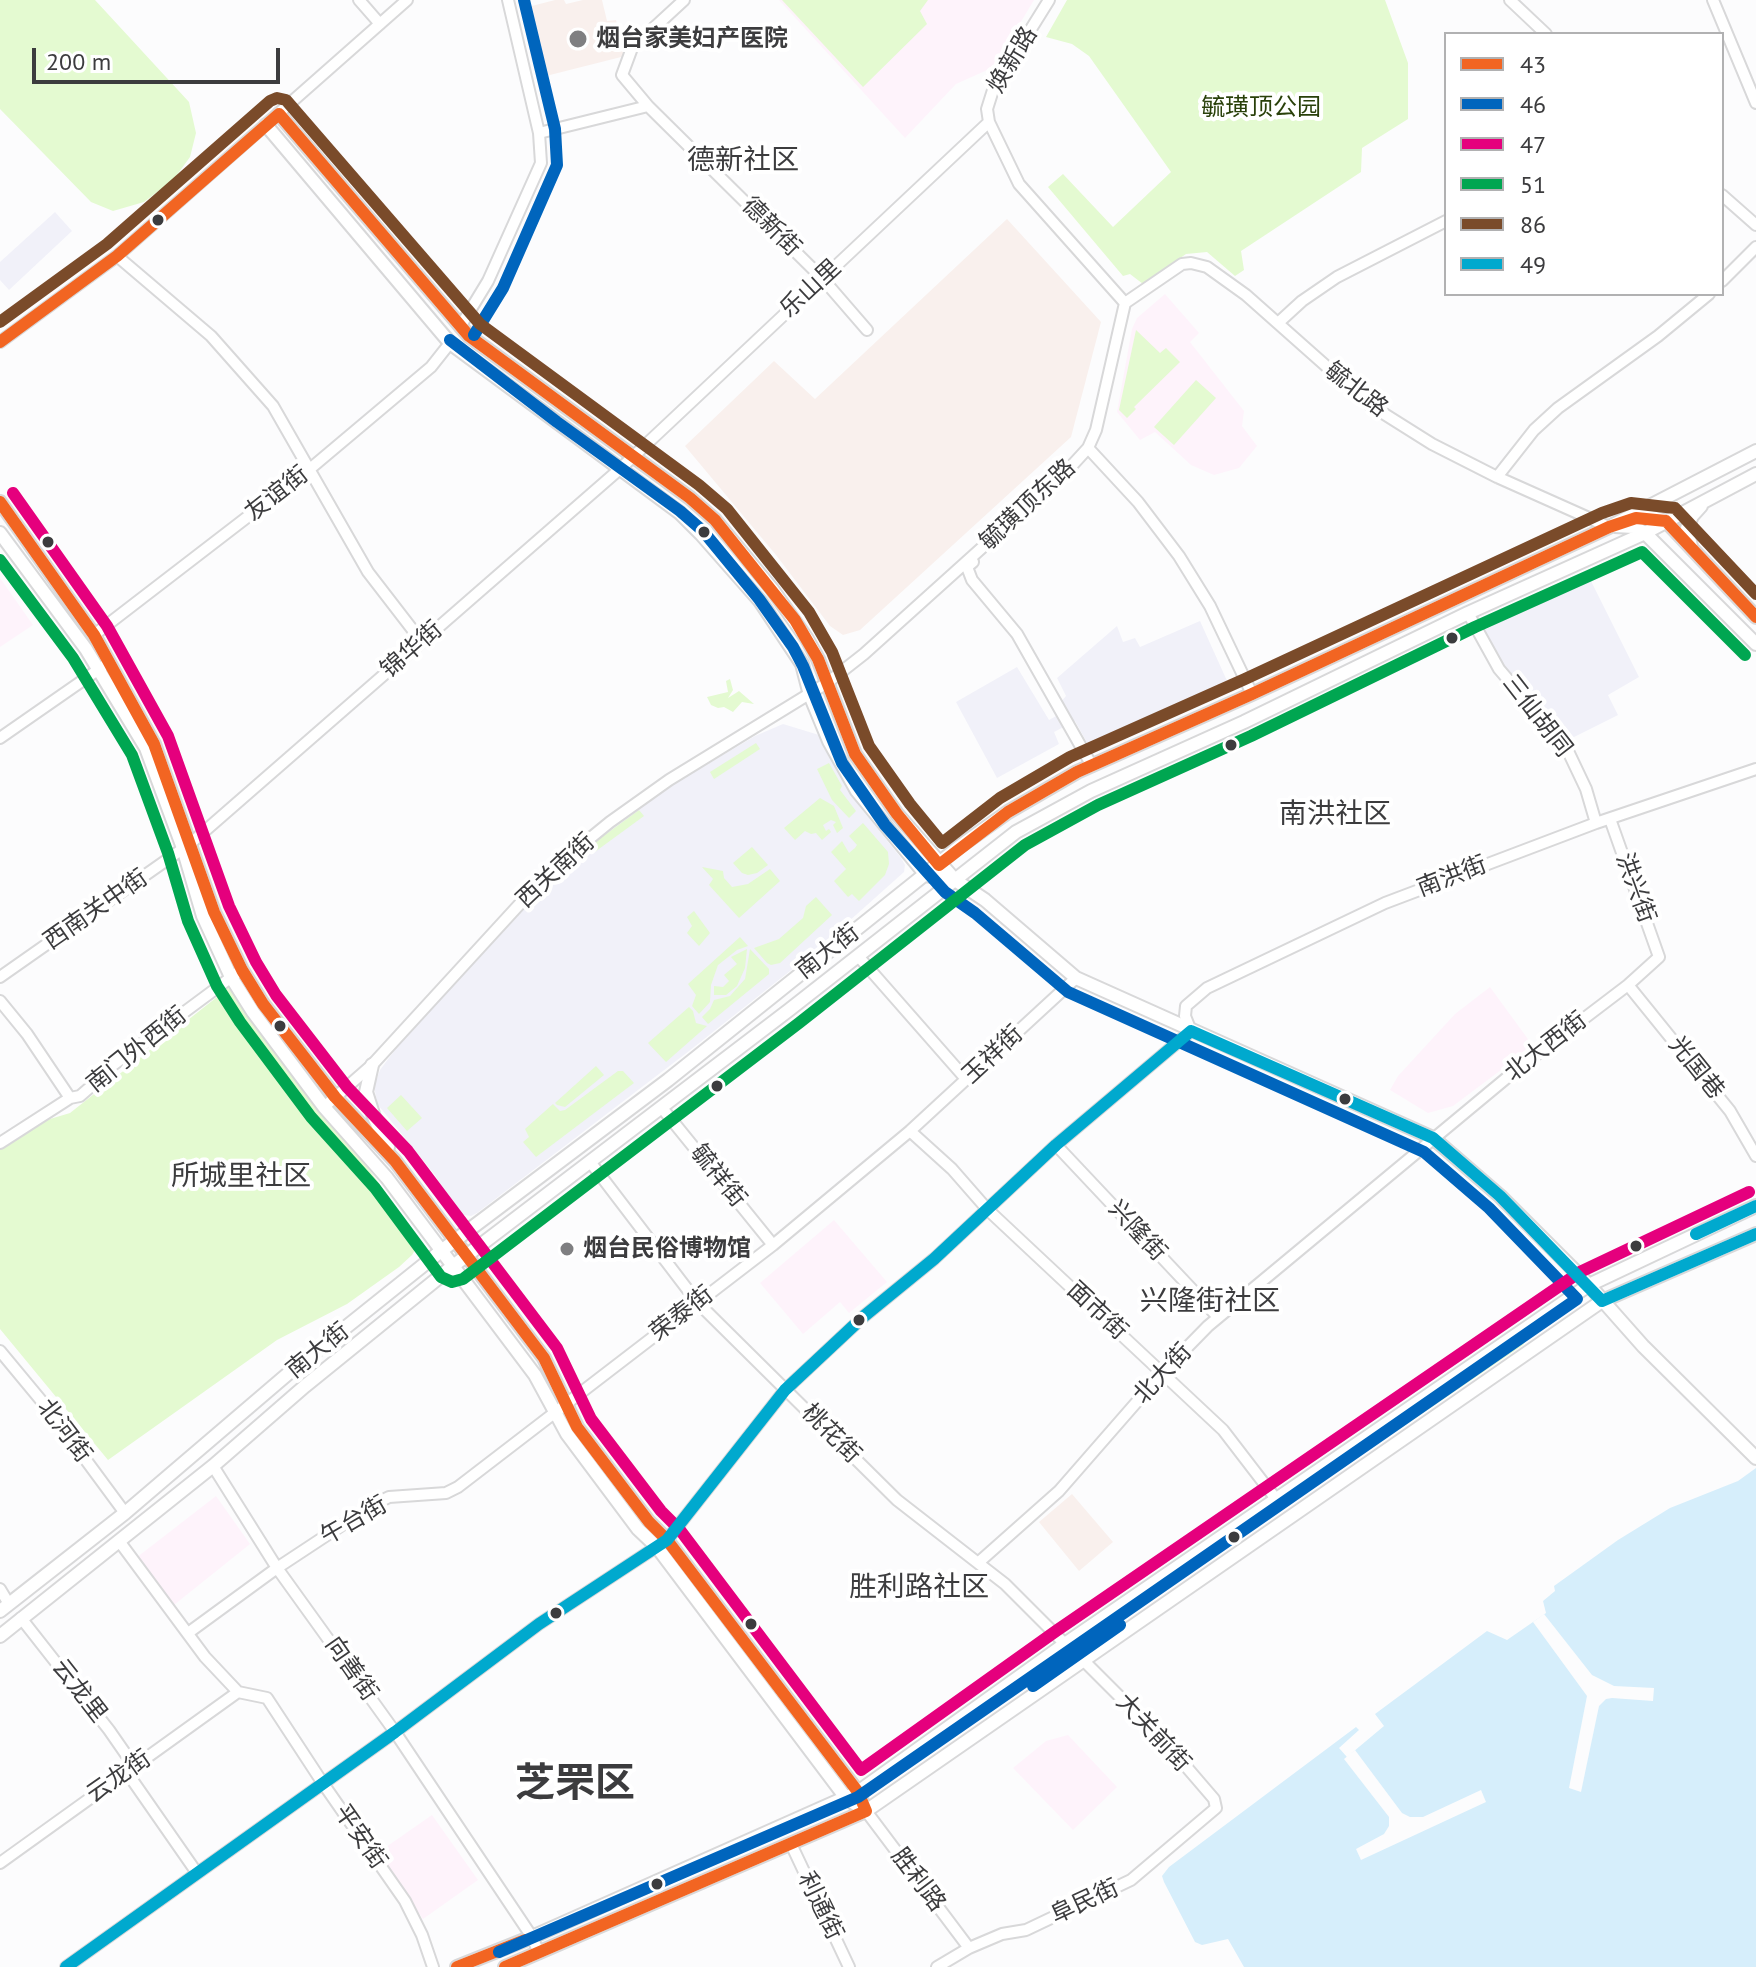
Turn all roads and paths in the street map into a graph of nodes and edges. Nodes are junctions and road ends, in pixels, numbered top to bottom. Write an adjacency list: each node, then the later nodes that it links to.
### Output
1 (359, 0): 8 (street)
2 (407, 0): 8 (street)
3 (508, 0): 15 (street)
4 (684, 0): 11 (street, 德新街)
5 (1049, 0): 13 (street, 焕新路)
6 (1510, 0): 9 (street)
7 (1713, 0): 10 (street)
8 (380, 24): 12 (street)
9 (1544, 32)
10 (1756, 103)
11 (648, 106): 15 (street); 21 (street, 德新街)
12 (279, 114): 14 (street); 26 (main road)
13 (989, 122): 21 (street, 乐山里); 24 (street)
14 (266, 125): 20 (street); 29 (main road)
15 (539, 133): 26 (street)
16 (1724, 197): 18 (street)
17 (1444, 222): 25 (street)
18 (1756, 225)
19 (1756, 247): 22 (street)
20 (117, 256): 28 (street); 33 (street)
21 (822, 278): 27 (street, 德新街); 32 (street, 乐山里)
22 (1724, 279)
23 (1707, 296): 36 (street)
24 (1125, 303): 25 (street, 毓北路); 30 (street, 毓璜顶东路)
25 (1278, 323): 36 (street, 毓北路)
26 (460, 327): 29 (main road); 32 (main road)
27 (867, 330)
28 (0, 342)
29 (450, 343): 33 (street, 友谊街); 34 (main road)
30 (1088, 448): 39 (street, 毓璜顶东路); 53 (street)
31 (1756, 451): 41 (main road, 南大街)
32 (633, 457): 34 (street, 锦华街); 52 (main road)
33 (311, 468): 47 (street, 友谊街); 48 (street)
34 (621, 468): 48 (street, 锦华街); 54 (main road)
35 (1756, 474): 37 (main road, 南大街)
36 (1497, 477): 41 (street, 毓北路)
37 (1707, 500): 40 (main road, 南大街); 44 (main road)
38 (0, 502): 47 (main road, 胜利路)
39 (1021, 512): 52 (street, 毓璜顶东路); 56 (street)
40 (1666, 521): 41 (main road); 43 (main road, 南大街); 44 (main road)
41 (1609, 527): 43 (main road); 53 (main road, 南大街)
42 (0, 533): 51 (main road, 胜利路)
43 (1645, 533): 45 (main road, 南大街); 49 (main road)
44 (1692, 549): 46 (main road)
45 (1468, 613): 59 (street, 三仙胡同); 63 (main road, 南大街)
46 (1756, 617)
47 (94, 635): 50 (main road, 胜利路)
48 (422, 642): 60 (street, 锦华街)
49 (1756, 644)
50 (109, 661): 51 (street); 60 (main road, 胜利路)
51 (98, 671): 55 (street); 60 (main road, 胜利路)
52 (827, 683): 54 (street, 西关南街); 61 (main road)
53 (1252, 694): 56 (main road, 南大街)
54 (810, 695): 62 (main road); 72 (street, 西关南街)
55 (0, 738)
56 (1092, 766): 61 (main road, 南大街)
57 (1756, 769): 58 (street, 南洪街)
58 (1610, 819): 59 (street, 南洪街); 65 (street, 洪兴街)
59 (1596, 823): 71 (street, 南洪街)
60 (187, 846): 66 (main road, 胜利路); 67 (street, 西南关中街)
61 (939, 865): 62 (main road, 南大街); 63 (main road)
62 (926, 875): 63 (main road); 88 (main road, 南大街)
63 (955, 880): 64 (main road, 南大街); 68 (main road)
64 (858, 956): 73 (street); 77 (main road, 南大街)
65 (1659, 957): 69 (street, 北大西街)
66 (236, 973): 74 (main road, 胜利路); 75 (street, 南门外西街); 76 (main road, 胜利路)
67 (0, 977)
68 (1076, 978): 71 (main road); 73 (street, 玉祥街)
69 (1628, 985): 79 (street, 北大西街); 82 (street, 光国巷)
70 (0, 1001): 75 (street)
71 (1191, 1031): 79 (main road); 81 (street)
72 (372, 1065): 74 (street, 西关南街); 83 (main road)
73 (966, 1079): 78 (street, 玉祥街)
74 (335, 1097): 76 (street, 西关南街); 83 (main road, 胜利路)
75 (70, 1098): 80 (street, 南门外西街)
76 (324, 1107): 90 (main road, 胜利路)
77 (662, 1108): 84 (main road, 南大街); 89 (street, 毓祥街)
78 (910, 1131): 86 (street, 面市街); 89 (street, 荣泰街)
79 (1433, 1138): 93 (main road); 96 (street, 北大街)
80 (0, 1143)
81 (1056, 1145): 86 (street); 96 (street, 兴隆街)
82 (1756, 1156)
83 (395, 1161): 88 (main road, 胜利路)
84 (591, 1163): 91 (main road, 南大街); 95 (street, 桃花街)
85 (1756, 1206): 93 (main road)
86 (987, 1209): 98 (street, 面市街); 99 (street)
87 (1756, 1234): 94 (main road)
88 (455, 1241): 90 (main road, 南大街); 91 (main road, 胜利路)
89 (773, 1245): 95 (street, 荣泰街)
90 (441, 1251): 92 (main road, 胜利路); 104 (main road, 南大街)
91 (466, 1256): 92 (main road, 南大街); 100 (main road, 胜利路)
92 (453, 1266): 100 (main road, 胜利路); 102 (main road, 南大街)
93 (1589, 1285): 94 (main road); 103 (main road)
94 (1602, 1301): 101 (main road); 115 (main road)
95 (697, 1302): 99 (street, 桃花街); 100 (street, 荣泰街)
96 (1218, 1317): 98 (street, 北大街)
97 (0, 1351): 104 (street, 北河街)
98 (1162, 1373): 103 (street, 面市街); 107 (street, 北大街)
99 (785, 1390): 106 (street); 107 (street, 桃花街)
100 (560, 1408): 106 (main road, 胜利路); 108 (street, 午台街)
101 (1756, 1458)
102 (213, 1466): 105 (main road, 南大街); 108 (street, 向善街)
103 (1276, 1499): 114 (main road)
104 (125, 1513): 110 (main road, 南大街)
105 (119, 1541): 111 (main road, 南大街); 112 (street, 平安街)
106 (662, 1544): 117 (street); 120 (main road, 胜利路)
107 (979, 1562): 114 (street, 桃花街)
108 (277, 1568): 112 (street, 午台街); 117 (street, 向善街)
109 (0, 1589): 110 (street)
110 (5, 1608)
111 (21, 1618): 113 (main road, 南大街); 118 (street, 云龙里)
112 (188, 1633): 116 (street, 平安街)
113 (0, 1636)
114 (1065, 1644): 120 (main road)
115 (1084, 1661): 121 (street, 大关前街); 122 (main road)
116 (238, 1692): 118 (street, 云龙街); 119 (street, 平安街)
117 (395, 1732): 119 (street); 126 (street, 向善街)
118 (130, 1768): 124 (street, 云龙街); 125 (street, 云龙里)
119 (322, 1782): 125 (street); 130 (street, 平安街)
120 (852, 1795): 122 (main road, 胜利路); 126 (main road)
121 (1216, 1808): 127 (street, 阜民街)
122 (866, 1811): 123 (main road); 127 (street, 胜利路)
123 (791, 1844): 128 (main road); 133 (street, 利通街)
124 (0, 1863)
125 (197, 1873): 129 (street)
126 (532, 1937): 128 (street, 向善街); 131 (main road)
127 (969, 1948): 134 (street, 阜民街)
128 (539, 1953): 132 (main road)
129 (66, 1967)
130 (433, 1967)
131 (457, 1967)
132 (505, 1967)
133 (849, 1967)
134 (937, 1967)

